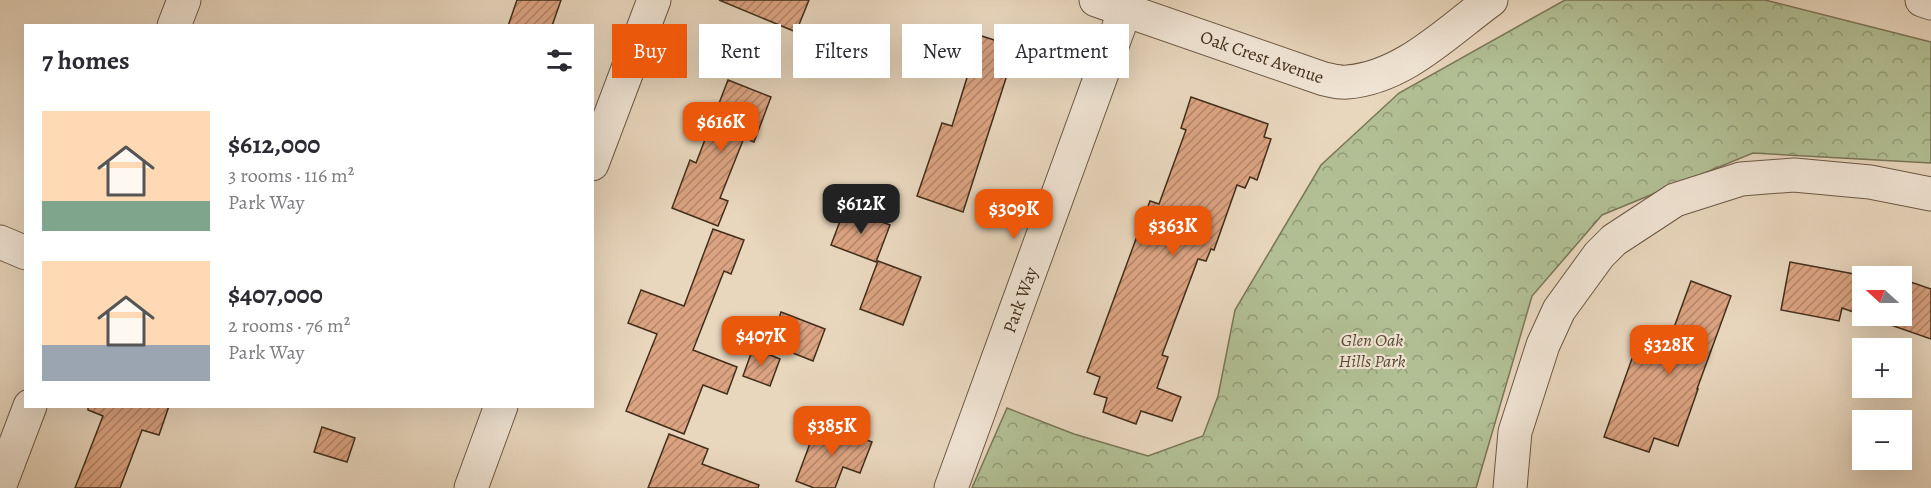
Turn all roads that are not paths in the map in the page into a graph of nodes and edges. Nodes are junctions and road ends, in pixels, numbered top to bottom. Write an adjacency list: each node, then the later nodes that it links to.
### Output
1 (184, 0): 7 (street)
2 (654, 0): 8 (street)
3 (1491, 0): 6 (street, Oak Crest Avenue)
4 (1922, 0): 5 (street)
5 (1931, 3)
6 (1111, 5): 16 (street, Park Way)
7 (175, 24)
8 (594, 159)
9 (1931, 194): 17 (street)
10 (0, 243): 11 (street)
11 (24, 252)
12 (29, 408): 14 (street)
13 (500, 408): 15 (street)
14 (0, 485)
15 (471, 488)
16 (951, 488)
17 (1510, 488)

